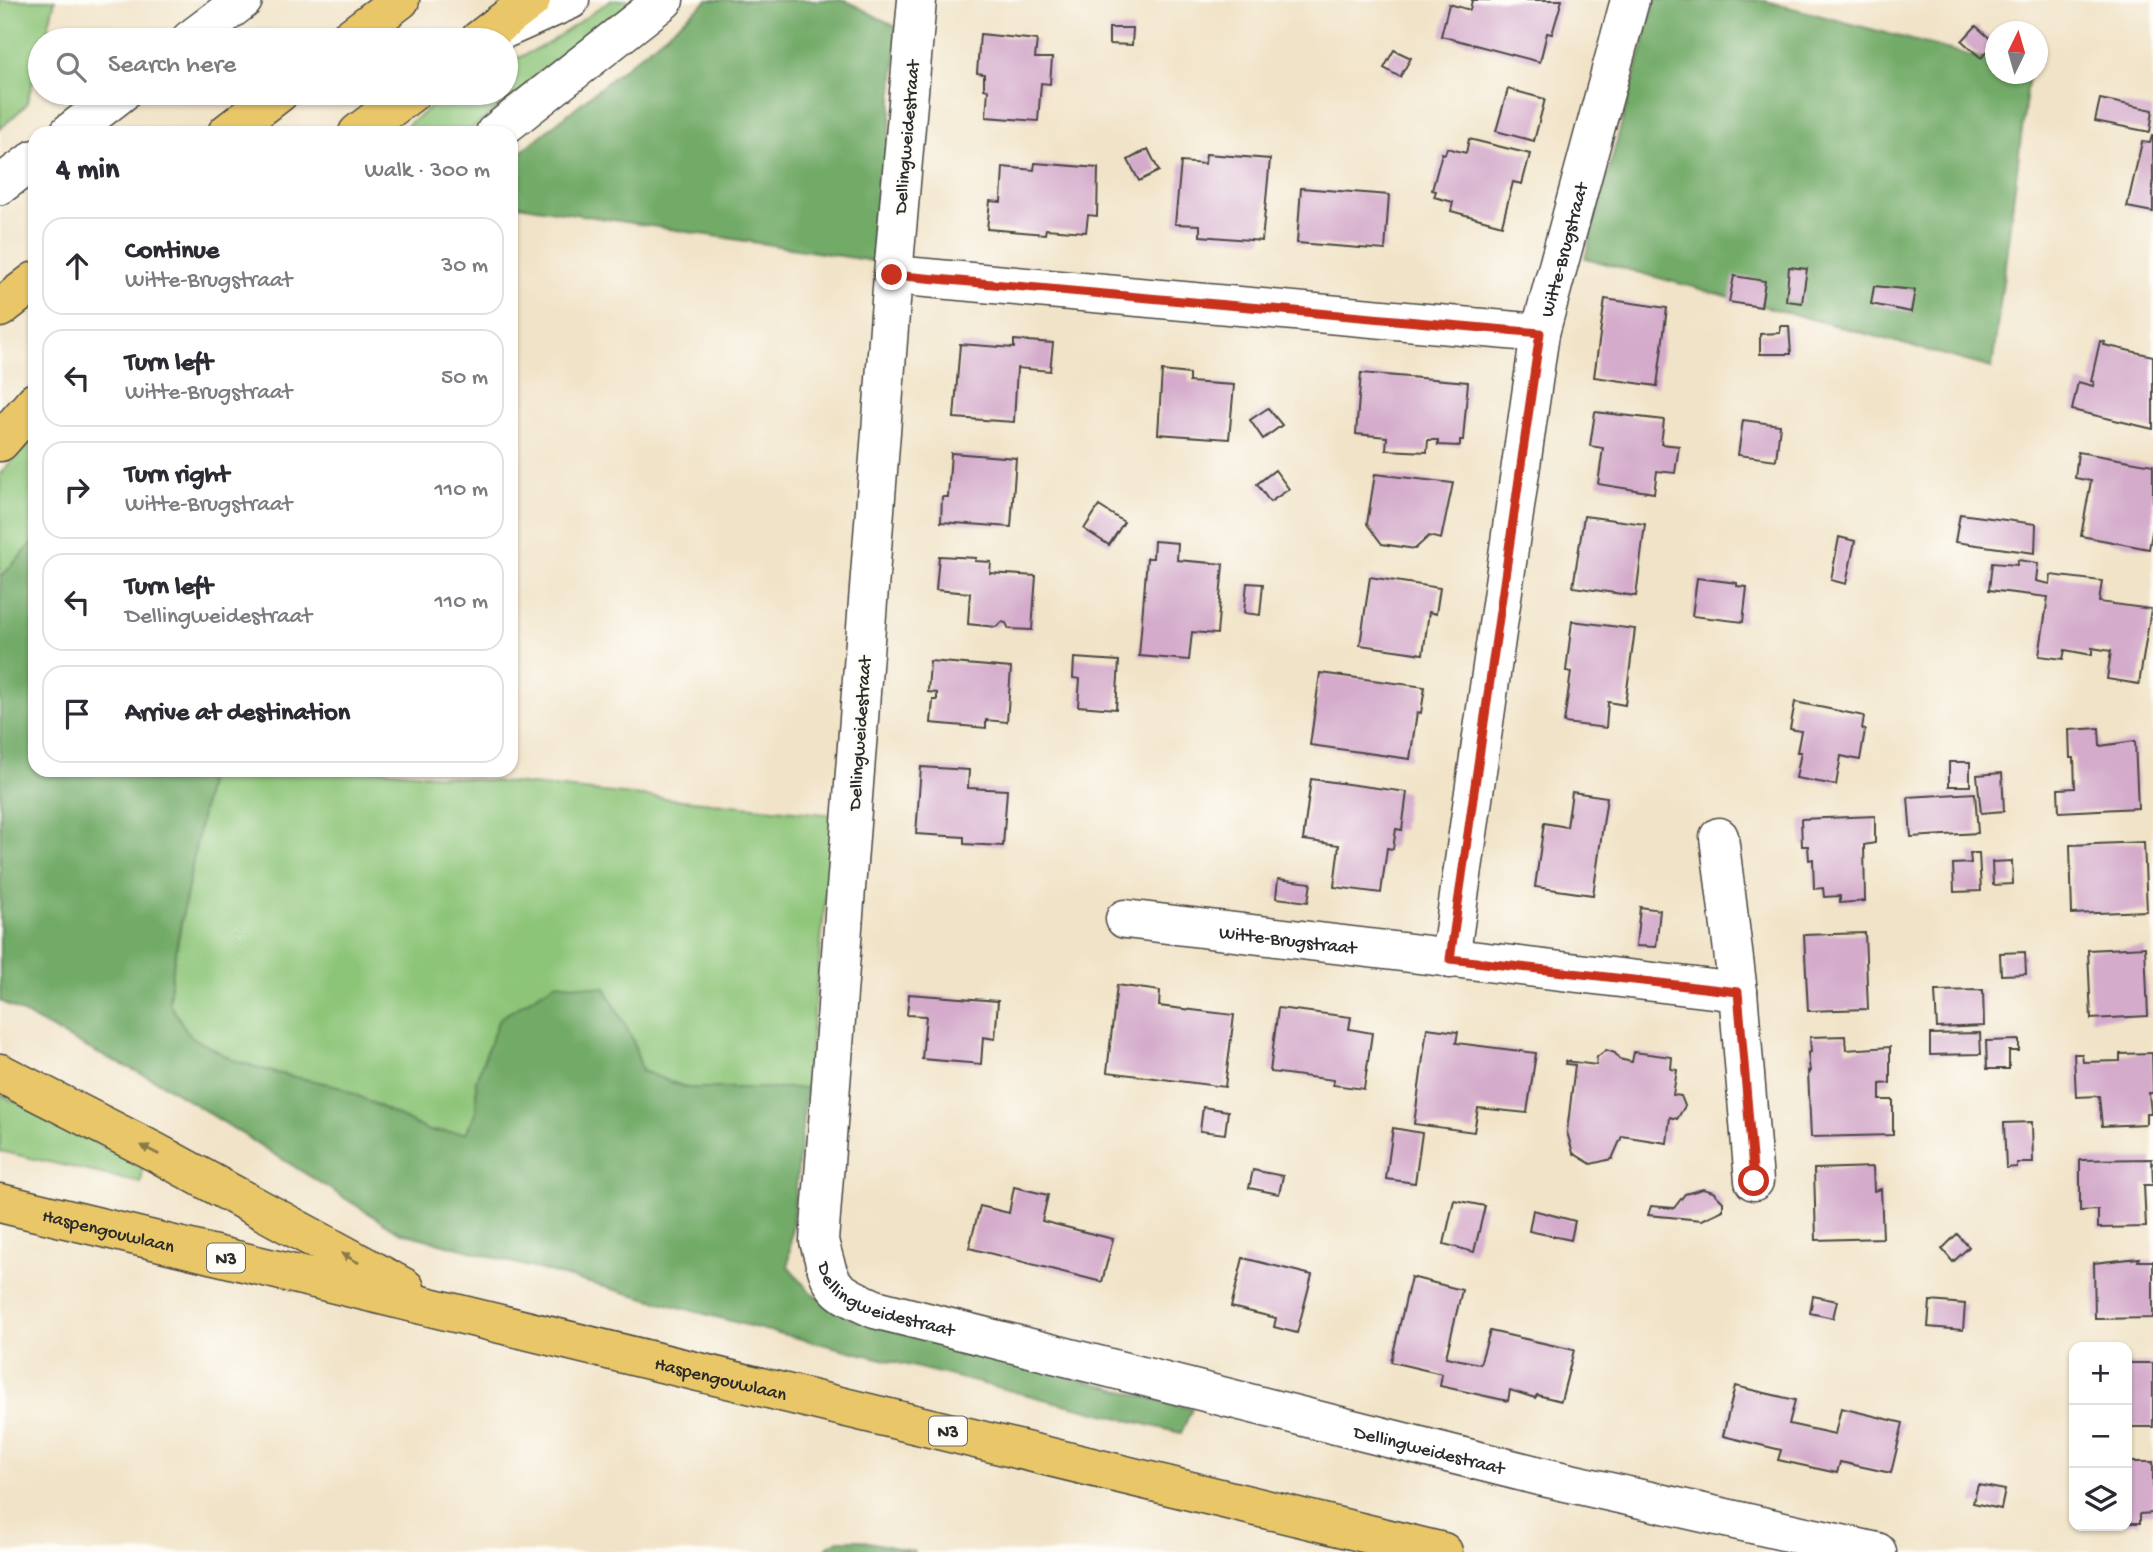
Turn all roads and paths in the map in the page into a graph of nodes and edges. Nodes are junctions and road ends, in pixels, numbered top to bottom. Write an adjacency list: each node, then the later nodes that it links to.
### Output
1 (243, 0): 8 (street)
2 (400, 0): 9 (main road)
3 (531, 0): 10 (main road)
4 (570, 0): 11 (street)
5 (664, 0): 18 (street)
6 (916, 0): 21 (street, Dellingweidestraat)
7 (1630, 0): 24 (street, Witte-Brugstraat)
8 (206, 28)
9 (363, 28)
10 (495, 28)
11 (506, 28)
12 (105, 105): 15 (street)
13 (263, 105): 16 (main road)
14 (395, 105): 17 (main road)
15 (78, 126)
16 (236, 126)
17 (367, 126)
18 (504, 126)
19 (28, 164): 20 (street)
20 (0, 186)
21 (892, 275): 24 (street); 38 (street, Dellingweidestraat)
22 (28, 286): 23 (main road)
23 (0, 308)
24 (1540, 333): 31 (street, Witte-Brugstraat)
25 (28, 385): 26 (main road)
26 (0, 405)
27 (28, 410): 28 (main road)
28 (0, 442)
29 (1719, 837): 32 (street)
30 (1125, 919): 31 (street, Witte-Brugstraat)
31 (1450, 959): 32 (street, Witte-Brugstraat)
32 (1738, 992): 34 (street)
33 (0, 1073): 36 (main road, one-way to 33)
34 (1754, 1181)
35 (0, 1203): 36 (main road, Haspengouwlaan / N3)
36 (453, 1314): 37 (main road, Haspengouwlaan / N3)
37 (1443, 1552)
38 (1877, 1552)

